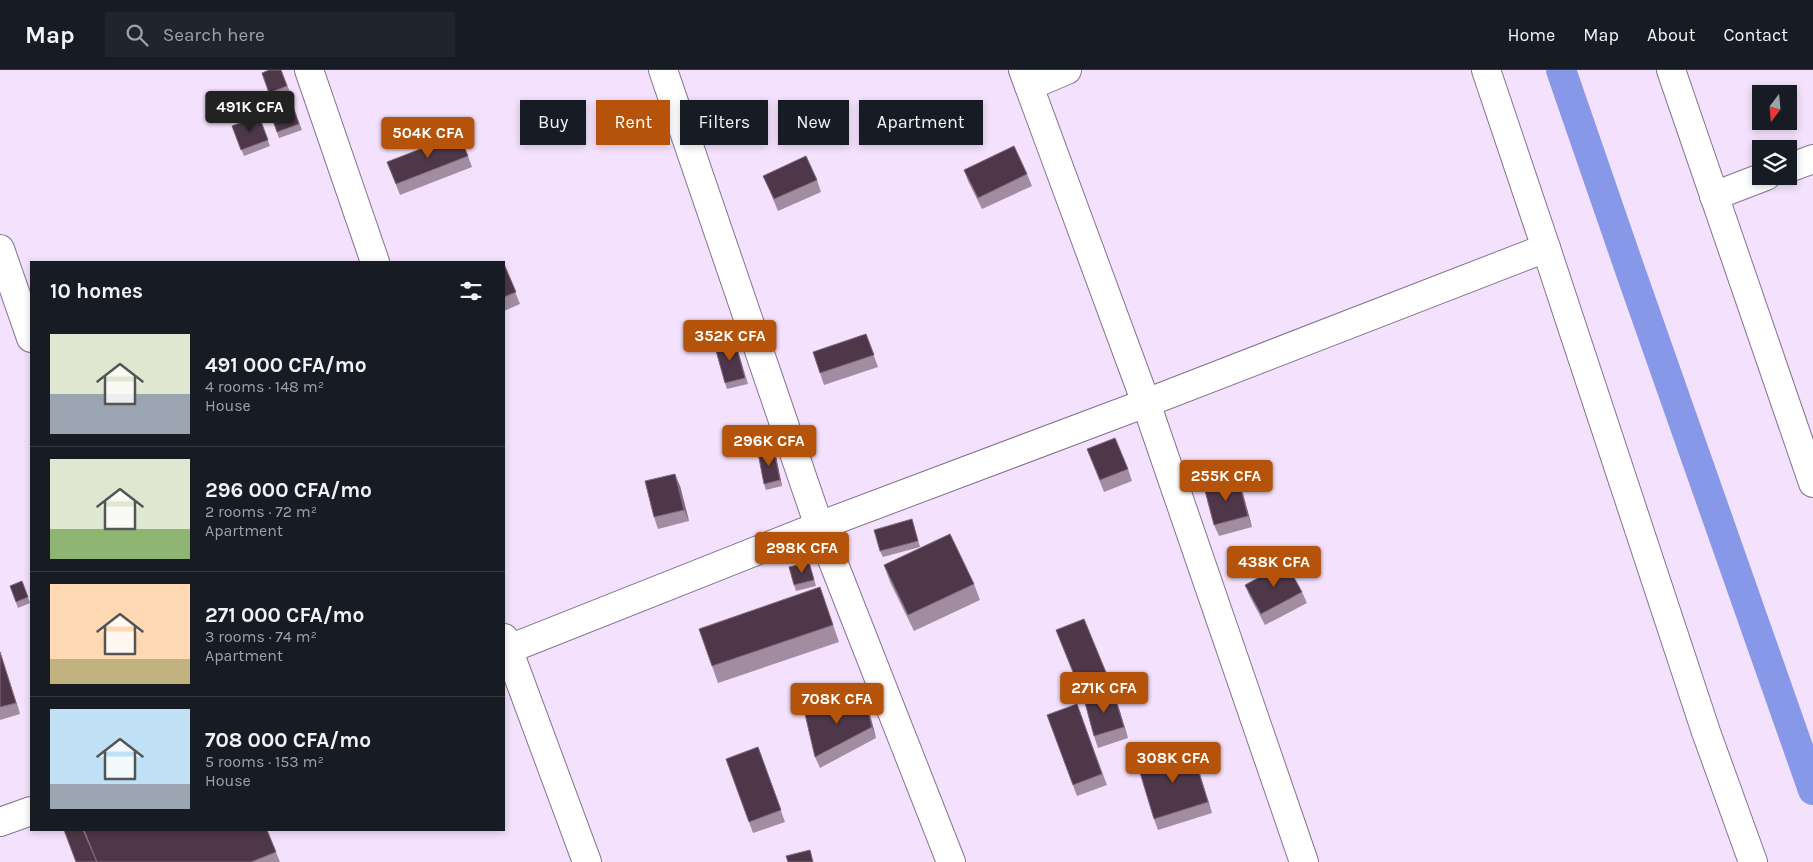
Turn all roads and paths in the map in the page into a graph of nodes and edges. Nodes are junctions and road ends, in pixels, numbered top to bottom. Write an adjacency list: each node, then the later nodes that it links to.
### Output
1 (309, 70): 13 (street)
2 (663, 70): 17 (street)
3 (1068, 70): 6 (street)
4 (1486, 70): 11 (street)
5 (1671, 70): 10 (street)
6 (1026, 78): 15 (street)
7 (1813, 159): 8 (street)
8 (1797, 165)
9 (1752, 181): 10 (street)
10 (1714, 196): 16 (street)
11 (1546, 248): 15 (street); 24 (street)
12 (0, 249): 14 (street)
13 (375, 261)
14 (30, 335)
15 (1146, 403): 17 (street); 23 (street)
16 (1813, 483)
17 (819, 526): 18 (street); 22 (street)
18 (505, 646): 21 (street)
19 (30, 811): 20 (street)
20 (0, 822)
21 (587, 862)
22 (951, 862)
23 (1304, 862)
24 (1753, 862)

